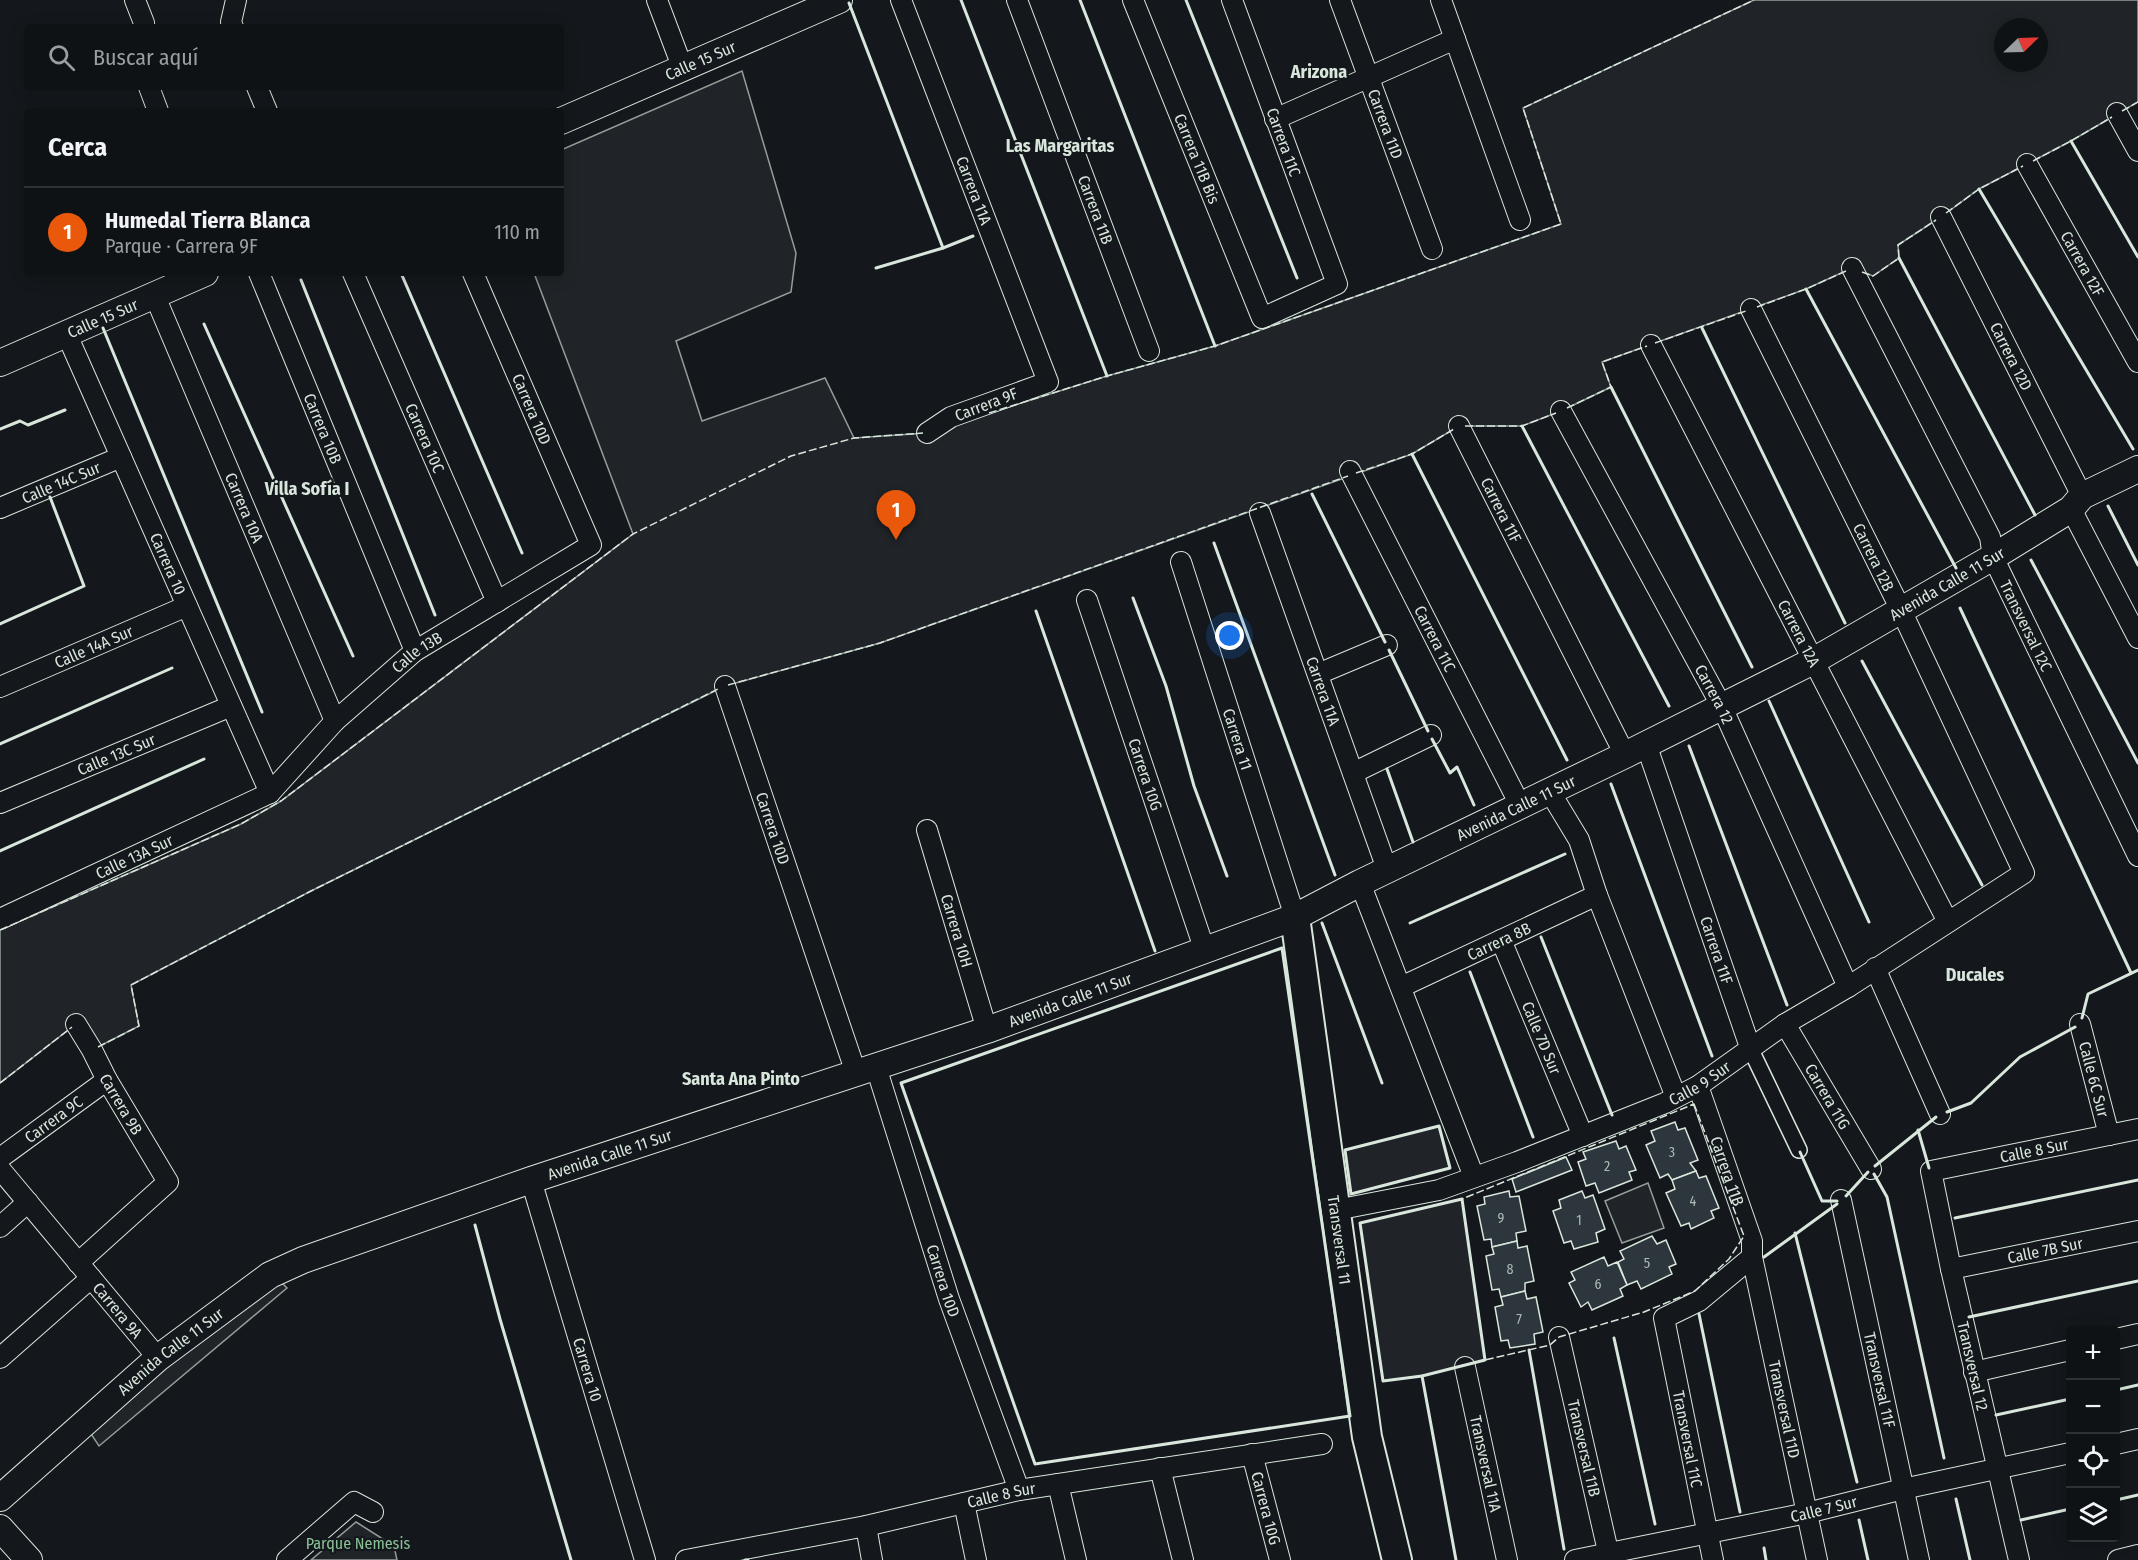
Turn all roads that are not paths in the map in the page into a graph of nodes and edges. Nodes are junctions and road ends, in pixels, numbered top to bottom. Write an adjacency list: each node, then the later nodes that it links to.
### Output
1 (135, 0): 11 (street)
2 (236, 0): 12 (street)
3 (657, 0): 14 (street)
4 (838, 0): 14 (street, Calle 15 Sur)
5 (901, 0): 41 (street, Carrera 11A)
6 (1017, 0): 38 (street, Carrera 11B)
7 (1133, 0): 33 (street, Carrera 11B Bis)
8 (1232, 0): 21 (street, Carrera 11C)
9 (1340, 0): 15 (street, Carrera 11D)
10 (1441, 0): 13 (street)
11 (144, 23)
12 (232, 24)
13 (1455, 39): 15 (street); 26 (street)
14 (682, 69): 22 (street, Calle 15 Sur)
15 (1368, 78): 21 (street); 27 (street, Carrera 11D)
16 (150, 90): 18 (street)
17 (258, 90): 19 (street)
18 (157, 108)
19 (266, 108)
20 (2117, 114): 23 (street)
21 (1275, 119): 33 (street, Carrera 11C)
22 (564, 120)
23 (2138, 151)
24 (2027, 164): 39 (street, Carrera 12F)
25 (1941, 217): 48 (street, Carrera 12D)
26 (1520, 220)
27 (1432, 249)
28 (1852, 268): 52 (street, Transversal 12C)
29 (260, 276): 60 (street, Carrera 10B)
30 (355, 276): 55 (street, Carrera 10C)
31 (474, 276): 51 (street, Carrera 10D)
32 (178, 278): 34 (street, Calle 15 Sur)
33 (1337, 285)
34 (154, 294): 36 (street, Calle 15 Sur); 67 (street, Carrera 10A)
35 (1751, 309): 57 (street, Carrera 12B)
36 (67, 335): 40 (street, Calle 15 Sur); 45 (street, Carrera 10)
37 (1651, 345): 61 (street, Carrera 12A)
38 (1149, 351)
39 (2138, 362)
40 (0, 363)
41 (1048, 382): 44 (street, Carrera 9F)
42 (1561, 411): 66 (street, Carrera 12)
43 (1459, 426): 69 (street, Carrera 11F)
44 (927, 433)
45 (121, 457): 49 (street, Calle 14C Sur); 56 (street, Carrera 10)
46 (2138, 469): 48 (street, Avenida Calle 11 Sur)
47 (1350, 471): 74 (street, Carrera 11C)
48 (2077, 502): 52 (street, Avenida Calle 11 Sur); 58 (street, Carrera 12D)
49 (0, 508)
50 (1260, 513): 62 (street, Carrera 11A)
51 (591, 545): 55 (street, Calle 13B)
52 (1993, 557): 57 (street, Avenida Calle 11 Sur); 76 (street, Transversal 12C)
53 (1181, 562): 81 (street, Carrera 11)
54 (1088, 600): 85 (street, Carrera 10G)
55 (497, 602): 60 (street, Calle 13B)
56 (187, 606): 64 (street, Calle 14A Sur); 65 (street, Carrera 10)
57 (1901, 610): 61 (street, Avenida Calle 11 Sur); 78 (street, Carrera 12B)
58 (2138, 638)
59 (1387, 645): 62 (street)
60 (415, 651): 67 (street, Calle 13B)
61 (1813, 661): 66 (street, Avenida Calle 11 Sur); 83 (street, Carrera 12A)
62 (1318, 674): 70 (street, Carrera 11A)
63 (724, 686): 94 (street, Carrera 10D)
64 (0, 687)
65 (231, 706): 72 (street, Carrera 10); 73 (street, Calle 13C Sur)
66 (1722, 706): 69 (street, Avenida Calle 11 Sur); 88 (street, Carrera 12)
67 (335, 721): 72 (street, Calle 13B)
68 (1431, 735): 70 (street)
69 (1635, 750): 71 (street, Avenida Calle 11 Sur); 93 (street, Carrera 11F)
70 (1353, 773): 77 (street, Carrera 11A)
71 (1550, 792): 74 (street, Avenida Calle 11 Sur); 80 (street)
72 (270, 793): 82 (street, Calle 13A Sur)
73 (0, 803)
74 (1520, 805): 77 (street, Avenida Calle 11 Sur)
75 (927, 830): 92 (street, Carrera 10H)
76 (2138, 856)
77 (1387, 869): 79 (street, Avenida Calle 11 Sur)
78 (2024, 873): 83 (street, Calle 9 Sur)
79 (1360, 882): 81 (street, Avenida Calle 11 Sur); 87 (street)
80 (1597, 895): 84 (street, Carrera 8B); 97 (street)
81 (1295, 917): 85 (street, Avenida Calle 11 Sur); 111 (main road, Transversal 11)
82 (0, 919)
83 (1948, 922): 86 (street, Calle 9 Sur)
84 (1501, 940): 87 (street, Carrera 8B); 100 (street, Calle 7D Sur)
85 (1205, 951): 92 (street, Avenida Calle 11 Sur)
86 (1875, 968): 88 (street, Calle 9 Sur); 98 (street)
87 (1401, 987): 107 (street)
88 (1848, 987): 90 (street, Calle 9 Sur)
89 (76, 1024): 95 (street, Carrera 9B)
90 (1785, 1024): 93 (street, Calle 9 Sur); 105 (street, Carrera 11G)
91 (2080, 1024): 101 (street, Calle 6C Sur)
92 (987, 1030): 94 (street, Avenida Calle 11 Sur)
93 (1751, 1050): 96 (street, Calle 9 Sur); 102 (street, Carrera 11F)
94 (866, 1070): 108 (street, Avenida Calle 11 Sur); 134 (street, Carrera 10D)
95 (107, 1080): 103 (street, Carrera 9C); 116 (street, Carrera 9B)
96 (1698, 1086): 97 (street, Calle 9 Sur); 114 (street, Carrera 11B)
97 (1676, 1097): 100 (street, Calle 9 Sur)
98 (1941, 1114)
99 (2138, 1129): 101 (street, Calle 8 Sur)
100 (1583, 1136): 107 (street, Calle 9 Sur)
101 (2109, 1136): 106 (street, Calle 8 Sur)
102 (1799, 1150)
103 (0, 1158)
104 (0, 1169): 110 (street, Carrera 9A)
105 (1871, 1169)
106 (1931, 1171): 115 (street, Transversal 12)
107 (1474, 1177): 111 (street, Calle 9 Sur)
108 (531, 1180): 122 (street, Avenida Calle 11 Sur); 147 (street, Carrera 10)
109 (1841, 1200): 133 (street, Transversal 11F)
110 (28, 1202): 112 (street); 116 (street, Carrera 9A)
111 (1336, 1210): 154 (main road, Transversal 11)
112 (0, 1227)
113 (2138, 1231): 115 (street, Calle 7B Sur)
114 (1752, 1257): 138 (street, Transversal 11D); 141 (street, Transversal 11C)
115 (1951, 1269): 124 (street, Transversal 12)
116 (85, 1270): 121 (street); 122 (street, Carrera 9A)
117 (2138, 1334): 119 (street)
118 (1559, 1337): 144 (street, Transversal 11B)
119 (2120, 1338)
120 (2066, 1351): 124 (street)
121 (0, 1358)
122 (158, 1358): 135 (street, Avenida Calle 11 Sur)
123 (1465, 1367): 155 (street, Transversal 11A)
124 (1974, 1372): 131 (street, Transversal 12)
125 (2138, 1439): 126 (street)
126 (2120, 1443)
127 (1322, 1444): 128 (street, Calle 8 Sur)
128 (1252, 1454): 130 (street, Calle 8 Sur); 153 (street, Carrera 10G)
129 (2066, 1454): 131 (street, Calle 7 Sur)
130 (1160, 1468): 132 (street, Calle 8 Sur); 152 (street)
131 (1997, 1468): 133 (street, Calle 7 Sur); 160 (street, Transversal 12)
132 (1058, 1484): 134 (street, Calle 8 Sur); 151 (street)
133 (1903, 1489): 138 (street, Calle 7 Sur); 159 (street, Transversal 11F)
134 (1019, 1490): 136 (street, Calle 8 Sur)
135 (0, 1498)
136 (964, 1503): 139 (street, Calle 8 Sur); 150 (street)
137 (373, 1512): 146 (street)
138 (1807, 1513): 141 (street, Calle 7 Sur); 158 (street, Transversal 11D)
139 (866, 1526): 142 (street, Calle 8 Sur); 149 (street)
140 (0, 1528): 145 (street)
141 (1707, 1532): 144 (street, Calle 7 Sur); 157 (street, Transversal 11C)
142 (765, 1552): 148 (street, Calle 8 Sur)
143 (2138, 1555): 161 (street)
144 (1609, 1556): 156 (street, Calle 7 Sur)
145 (29, 1560)
146 (287, 1560)
147 (645, 1560)
148 (686, 1560)
149 (872, 1560)
150 (976, 1560)
151 (1076, 1560)
152 (1183, 1560)
153 (1280, 1560)
154 (1397, 1560)
155 (1507, 1560)
156 (1575, 1560)
157 (1713, 1560)
158 (1817, 1560)
159 (1919, 1560)
160 (2019, 1560)
161 (2118, 1560)

